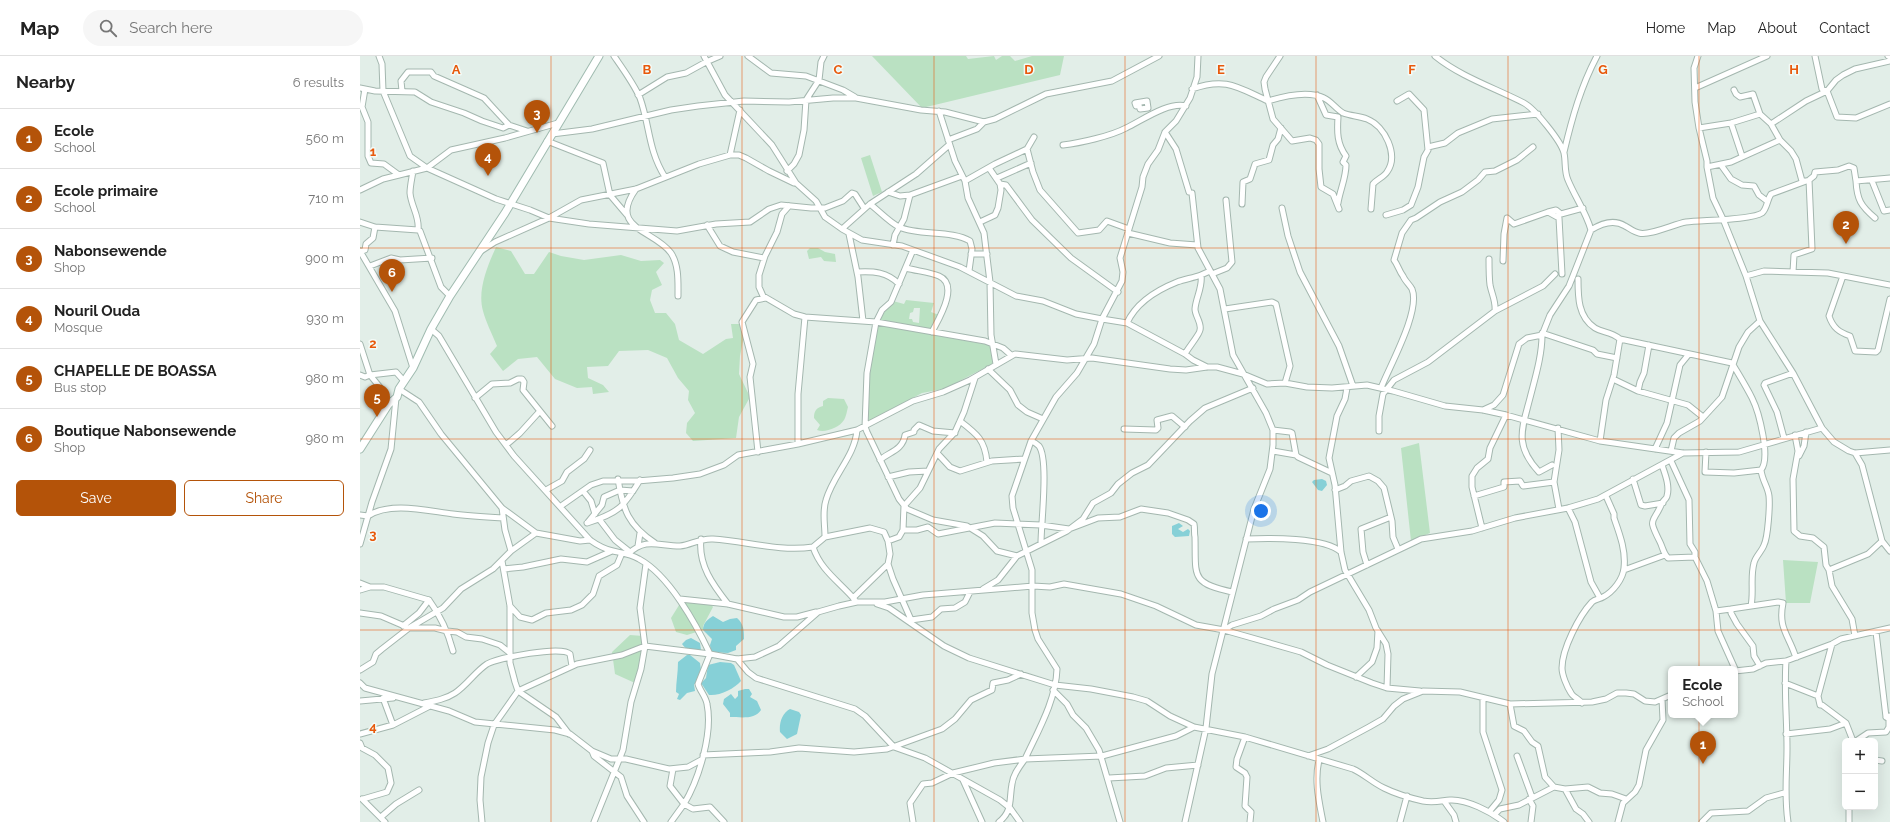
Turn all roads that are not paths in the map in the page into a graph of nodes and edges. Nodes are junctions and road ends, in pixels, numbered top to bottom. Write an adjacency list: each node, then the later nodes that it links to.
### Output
1 (379, 56): 23 (street)
2 (599, 56): 41 (street)
3 (615, 56): 26 (street)
4 (704, 56): 17 (street)
5 (720, 56): 17 (street)
6 (748, 56): 18 (street)
7 (824, 56): 18 (street)
8 (1159, 56): 40 (street)
9 (1198, 56): 21 (street)
10 (1280, 56): 30 (street)
11 (1435, 56): 37 (street)
12 (1597, 56): 58 (street)
13 (1698, 56): 19 (street)
14 (1767, 56): 19 (street)
15 (1815, 56): 25 (street)
16 (1890, 61): 25 (street)
17 (706, 62): 26 (street); 32 (street)
18 (818, 80): 28 (street); 29 (street)
19 (1695, 88): 46 (street)
20 (362, 89): 23 (street); 68 (street)
21 (1192, 90): 30 (street); 34 (street)
22 (1734, 90): 38 (street)
23 (383, 91): 24 (street); 64 (street)
24 (402, 91): 44 (street); 44 (street)
25 (1827, 91): 33 (street); 43 (street)
26 (638, 95): 39 (street)
27 (1317, 95): 30 (street); 45 (street); 93 (street)
28 (856, 98): 29 (street); 36 (street)
29 (806, 100): 32 (street); 67 (street)
30 (1268, 101): 45 (street)
31 (1397, 101): 55 (street)
32 (733, 102): 35 (street); 39 (street)
33 (1890, 104)
34 (1186, 106): 48 (street); 54 (street)
35 (740, 110): 59 (street); 67 (street)
36 (939, 111): 40 (street); 53 (street)
37 (1538, 114): 55 (street); 58 (street)
38 (1760, 114): 42 (street); 43 (street)
39 (644, 117): 49 (street); 69 (street)
40 (984, 122): 53 (street)
41 (558, 123): 47 (street); 49 (street)
42 (1731, 123): 46 (street); 60 (street)
43 (1771, 124): 51 (street)
44 (509, 125): 47 (street)
45 (1281, 128): 87 (street)
46 (1699, 128): 63 (street)
47 (527, 131): 64 (street)
48 (1165, 132): 110 (street); 113 (street)
49 (551, 134): 52 (street)
50 (1034, 137): 57 (street)
51 (1780, 140): 60 (street); 73 (street)
52 (547, 141): 81 (street); 85 (street)
53 (949, 143): 70 (street); 80 (street)
54 (1062, 145)
55 (1428, 147): 97 (street)
56 (1533, 147): 180 (street)
57 (1028, 149): 61 (street); 65 (street)
58 (1564, 152): 91 (street)
59 (730, 155): 69 (street); 76 (street)
60 (1742, 156): 62 (street)
61 (1031, 163): 71 (street); 110 (street)
62 (1722, 165): 63 (street); 84 (street)
63 (1707, 167): 100 (street)
64 (427, 168): 66 (street); 85 (street)
65 (989, 168): 70 (street); 71 (street)
66 (413, 171): 68 (street); 108 (street)
67 (787, 171): 76 (street)
68 (399, 175): 78 (street)
69 (665, 177): 79 (street)
70 (964, 178): 82 (street); 102 (street)
71 (997, 178): 77 (street)
72 (1890, 178): 75 (street)
73 (1807, 180): 74 (street); 84 (street); 127 (street)
74 (1856, 181): 75 (street); 99 (street)
75 (1872, 181): 94 (street)
76 (796, 183): 92 (street)
77 (1000, 184): 102 (street); 138 (street)
78 (360, 190)
79 (636, 190): 81 (street); 96 (street)
80 (888, 192): 82 (street); 86 (street)
81 (610, 195): 96 (street); 98 (street)
82 (910, 195): 106 (street)
83 (1226, 200): 128 (street)
84 (1767, 201): 100 (street)
85 (510, 204): 98 (street); 116 (street)
86 (870, 204): 89 (street); 106 (street)
87 (1242, 204)
88 (789, 206): 92 (street); 103 (street); 120 (street)
89 (864, 208): 92 (street); 107 (street)
90 (1282, 208): 176 (street)
91 (1583, 208): 95 (street); 109 (street)
92 (819, 209): 107 (street)
93 (1371, 209)
94 (1890, 210)
95 (1548, 212): 122 (street); 130 (street)
96 (627, 215): 105 (street)
97 (1386, 215)
98 (549, 218): 105 (street); 116 (street)
99 (1875, 218)
100 (1723, 219): 109 (street); 132 (street)
101 (360, 222): 104 (street)
102 (980, 222): 118 (street)
103 (707, 225): 105 (street); 120 (street)
104 (375, 227): 108 (street); 115 (street)
105 (635, 227): 140 (street)
106 (900, 227): 112 (street); 117 (street)
107 (842, 229): 111 (street)
108 (418, 230): 119 (street)
109 (1591, 230): 153 (street)
110 (1129, 231): 113 (street); 138 (street)
111 (849, 234): 112 (street); 126 (street)
112 (893, 245): 114 (street)
113 (1197, 245): 128 (street)
114 (913, 250): 124 (street); 125 (street)
115 (360, 252): 123 (street)
116 (477, 254): 139 (street)
117 (971, 254): 118 (street); 125 (street)
118 (987, 254): 135 (street)
119 (432, 258): 123 (street); 139 (street)
120 (764, 258): 141 (street)
121 (1489, 259): 144 (street)
122 (1503, 261)
123 (370, 266): 166 (street)
124 (906, 268): 136 (street); 152 (street)
125 (969, 271): 135 (street)
126 (857, 272): 136 (street); 147 (street)
127 (1793, 272): 132 (street); 133 (street)
128 (1211, 273): 131 (street); 143 (street)
129 (1555, 274): 144 (street)
130 (1562, 274)
131 (1201, 275): 150 (street); 158 (street)
132 (1746, 276): 148 (street)
133 (1842, 276): 137 (street); 142 (street)
134 (1578, 280): 154 (street)
135 (990, 282): 146 (street); 155 (street)
136 (899, 284): 149 (street)
137 (1890, 285)
138 (1118, 292): 146 (street)
139 (450, 296): 151 (street)
140 (678, 296)
141 (766, 298): 145 (street); 217 (street)
142 (1890, 299)
143 (1225, 309): 169 (street); 175 (street)
144 (1495, 311): 180 (street)
145 (805, 317): 147 (street); 208 (street)
146 (1102, 319): 150 (street); 161 (street)
147 (863, 321): 149 (street)
148 (1760, 321): 163 (street); 168 (street)
149 (876, 322): 152 (street); 194 (street)
150 (1127, 323): 158 (street)
151 (431, 329): 166 (street); 183 (street)
152 (932, 332): 155 (street)
153 (1542, 334): 162 (street); 186 (street); 191 (street)
154 (1620, 339): 157 (street); 162 (street)
155 (992, 343): 160 (street); 164 (street)
156 (360, 344): 171 (street)
157 (1649, 345): 159 (street); 181 (street)
158 (1185, 354): 165 (street)
159 (1689, 354): 163 (street); 184 (street)
160 (1011, 355): 161 (street); 164 (street)
161 (1086, 357): 165 (street); 190 (street)
162 (1617, 358): 173 (street)
163 (1732, 363): 189 (street); 209 (street)
164 (996, 364): 167 (street)
165 (1208, 366): 169 (street)
166 (413, 368): 174 (street)
167 (988, 370): 172 (street); 190 (street)
168 (1793, 373): 197 (street); 205 (street)
169 (1243, 374): 175 (street); 177 (street)
170 (360, 375): 171 (street)
171 (370, 375): 174 (street); 185 (street)
172 (975, 378): 192 (street); 194 (street)
173 (1613, 379): 181 (street); 207 (street)
174 (404, 381): 179 (street)
175 (1285, 384): 178 (street)
176 (1353, 386): 178 (street); 180 (street)
177 (1252, 388): 195 (street); 200 (street)
178 (1347, 388): 232 (street)
179 (398, 389): 182 (street); 249 (street)
180 (1383, 389): 186 (street); 201 (street)
181 (1638, 391): 184 (street)
182 (397, 397): 185 (street); 254 (street)
183 (476, 398): 187 (street); 210 (street)
184 (1671, 400): 189 (street); 212 (street)
185 (388, 405): 211 (street)
186 (1483, 410): 188 (street)
187 (540, 411): 193 (street); 210 (street)
188 (1506, 415): 191 (street); 243 (street)
189 (1703, 417): 216 (street)
190 (1043, 419): 206 (street)
191 (1524, 420): 196 (street); 228 (street)
192 (960, 421): 203 (street); 227 (street)
193 (552, 426)
194 (865, 427): 199 (street); 225 (street)
195 (1185, 427): 198 (street); 264 (street)
196 (1558, 428): 207 (street); 237 (street)
197 (1822, 428): 202 (street); 221 (street)
198 (1124, 429)
199 (857, 430): 208 (street); 268 (street)
200 (1273, 430): 215 (street); 222 (street)
201 (1379, 431)
202 (1806, 432): 204 (street); 224 (street)
203 (955, 433): 219 (street); 225 (street)
204 (1795, 435): 205 (street); 224 (street)
205 (1784, 438): 209 (street)
206 (1031, 441): 223 (street); 260 (street)
207 (1600, 441): 212 (street)
208 (798, 444): 217 (street)
209 (1764, 444): 218 (street); 230 (street)
210 (506, 445): 238 (street)
211 (360, 449)
212 (1655, 449): 216 (street)
213 (590, 450): 238 (street)
214 (1890, 450): 221 (street)
215 (1273, 451): 222 (street); 270 (street)
216 (1671, 451): 220 (street)
217 (758, 452): 236 (street)
218 (1706, 452): 220 (street); 230 (street)
219 (937, 453): 227 (street); 231 (street)
220 (1683, 453): 226 (street)
221 (1855, 453): 273 (street)
222 (1296, 455): 232 (street)
223 (1024, 459): 227 (street); 259 (street)
224 (1797, 459): 296 (street)
225 (880, 460): 233 (street)
226 (1671, 461): 229 (street); 289 (street)
227 (987, 462)
228 (1552, 465)
229 (1662, 465): 235 (street); 245 (street)
230 (1761, 470): 314 (street)
231 (928, 471): 233 (street); 248 (street)
232 (1332, 473): 240 (street)
233 (888, 477): 248 (street)
234 (618, 479): 236 (street); 239 (street); 241 (street)
235 (1633, 479): 244 (street); 245 (street)
236 (640, 480): 242 (street)
237 (1554, 482): 243 (street); 251 (street)
238 (546, 490): 246 (street)
239 (620, 490): 242 (street); 247 (street); 252 (street)
240 (1335, 490): 255 (street); 283 (street)
241 (583, 491): 246 (street); 252 (street)
242 (633, 491): 247 (street)
243 (1474, 496): 262 (street)
244 (1606, 496): 250 (street); 295 (street)
245 (1662, 503): 287 (street)
246 (561, 506): 263 (street)
247 (623, 506): 257 (street); 267 (street)
248 (904, 506): 261 (street); 265 (street)
249 (502, 508): 256 (street); 266 (street)
250 (1568, 508): 251 (street); 306 (street)
251 (1559, 509): 262 (street)
252 (596, 514): 258 (street)
253 (360, 515): 254 (street)
254 (368, 516): 256 (street); 276 (street)
255 (1391, 517): 279 (street); 293 (street)
256 (503, 518): 280 (street)
257 (599, 519): 258 (street); 286 (street)
258 (587, 523): 263 (street)
259 (1019, 524): 260 (street); 261 (street); 282 (street)
260 (1041, 524): 264 (street); 275 (street)
261 (971, 528): 265 (street); 288 (street)
262 (1482, 528): 279 (street)
263 (581, 529): 271 (street)
264 (1069, 529): 275 (street); 304 (street)
265 (903, 530): 272 (street)
266 (536, 533): 271 (street); 280 (street)
267 (640, 533): 274 (street); 277 (street)
268 (825, 536): 272 (street); 278 (street)
269 (701, 539): 274 (street); 278 (street); 312 (street)
270 (1246, 539): 283 (street); 304 (street)
271 (590, 540): 281 (street)
272 (888, 541): 292 (street)
273 (1882, 541): 284 (street); 296 (street)
274 (655, 543): 277 (street)
275 (1041, 543): 282 (street)
276 (360, 544)
277 (638, 546): 286 (street)
278 (813, 547): 305 (street)
279 (1398, 549): 293 (street)
280 (511, 551): 290 (street)
281 (612, 551): 285 (street); 294 (street)
282 (1026, 552): 288 (street); 299 (street)
283 (1341, 552): 297 (street)
284 (1890, 552)
285 (622, 553): 286 (street); 313 (street)
286 (629, 553): 291 (street)
287 (1665, 555): 289 (street); 295 (street)
288 (1016, 556): 302 (street)
289 (1695, 557): 317 (street)
290 (502, 561): 294 (street); 316 (street)
291 (646, 564): 307 (street); 330 (street)
292 (888, 564): 305 (street); 309 (street)
293 (1367, 564): 297 (street)
294 (504, 569): 313 (street)
295 (1624, 570): 306 (street)
296 (1829, 570): 328 (street)
297 (1348, 575): 324 (street); 325 (street)
298 (360, 583): 300 (street)
299 (1033, 586): 302 (street); 324 (street); 346 (street)
300 (370, 587): 301 (street); 308 (street)
301 (360, 590)
302 (981, 591): 303 (street)
303 (970, 592): 309 (street); 320 (street)
304 (1232, 592): 324 (street)
305 (853, 598): 310 (street)
306 (1600, 598): 357 (street)
307 (680, 599): 312 (street); 332 (street)
308 (429, 600): 316 (street); 321 (street)
309 (902, 600): 311 (street); 320 (street)
310 (857, 602): 311 (street); 318 (street)
311 (874, 603): 320 (street)
312 (728, 604): 318 (street)
313 (510, 606): 333 (street)
314 (1750, 606): 315 (street); 334 (street)
315 (1730, 608): 317 (street); 339 (street)
316 (437, 611): 322 (street); 326 (street)
317 (1716, 611): 338 (street)
318 (818, 612): 335 (street)
319 (360, 613): 321 (street)
320 (912, 621): 342 (street)
321 (403, 626): 322 (street)
322 (409, 628): 326 (street); 340 (street)
323 (1890, 628): 327 (street)
324 (1224, 630): 343 (street); 366 (street)
325 (1378, 631): 343 (street); 347 (street)
326 (447, 632): 331 (street); 333 (street)
327 (1876, 632): 328 (street); 361 (street)
328 (1855, 636): 329 (street)
329 (1832, 644): 334 (street); 351 (street)
330 (645, 646): 332 (street); 337 (street); 381 (street)
331 (453, 651)
332 (710, 654): 335 (street); 379 (street)
333 (510, 655): 337 (street); 348 (street); 358 (street)
334 (1797, 657): 336 (street)
335 (737, 659): 374 (street)
336 (1786, 662): 339 (street); 345 (street)
337 (572, 666): 348 (street)
338 (1734, 666)
339 (1760, 666): 341 (street)
340 (360, 670)
341 (1738, 671)
342 (1022, 674): 346 (street); 374 (street)
343 (1356, 677): 347 (street)
344 (360, 683): 352 (street)
345 (1785, 683): 351 (street); 369 (street)
346 (1054, 688): 365 (street); 376 (street); 380 (street)
347 (1387, 688): 349 (street)
348 (518, 691): 364 (street); 368 (street)
349 (1422, 692): 354 (street); 377 (street)
350 (1668, 696): 355 (street)
351 (1818, 696): 362 (street)
352 (398, 697): 353 (street); 358 (street)
353 (383, 698): 356 (street); 363 (street)
354 (1484, 698): 359 (street); 403 (street)
355 (1662, 699): 357 (street); 398 (street)
356 (360, 701)
357 (1582, 703): 359 (street)
358 (422, 704): 360 (street)
359 (1510, 704): 391 (street)
360 (430, 706): 363 (street); 364 (street)
361 (1888, 717): 372 (street)
362 (1846, 723): 369 (street); 371 (street)
363 (393, 725): 367 (street)
364 (494, 725): 368 (street); 406 (street)
365 (1194, 727): 366 (street); 376 (street)
366 (1206, 728): 370 (street); 385 (street)
367 (360, 734)
368 (570, 734): 375 (street)
369 (1786, 734): 394 (street)
370 (1245, 736): 377 (street); 417 (street)
371 (1853, 738)
372 (1859, 738)
373 (360, 743): 396 (street)
374 (894, 747): 379 (street); 388 (street)
375 (592, 751): 381 (street); 387 (street)
376 (1102, 756): 380 (street); 389 (street)
377 (1308, 756): 382 (street)
378 (1517, 756): 397 (street)
379 (702, 757): 386 (street); 400 (street)
380 (1025, 758): 388 (street); 401 (street)
381 (620, 759): 386 (street); 387 (street)
382 (1319, 760): 395 (street); 418 (street)
383 (1878, 760): 384 (street)
384 (1882, 761)
385 (1198, 765): 389 (street); 416 (street)
386 (673, 769): 400 (street)
387 (615, 772): 407 (street); 408 (street)
388 (953, 773): 390 (street); 411 (street)
389 (1108, 778): 415 (street)
390 (962, 780): 401 (street); 412 (street)
391 (1554, 787): 392 (street); 397 (street)
392 (1565, 789): 398 (street); 423 (street)
393 (419, 790): 404 (street)
394 (1784, 793): 425 (street); 426 (street)
395 (1407, 796): 399 (street); 419 (street)
396 (361, 798): 404 (street)
397 (1530, 798): 403 (street); 422 (street)
398 (1626, 799): 424 (street)
399 (1444, 801): 403 (street); 420 (street)
400 (684, 804): 409 (street); 410 (street)
401 (1010, 808): 413 (street); 414 (street)
402 (1849, 810): 427 (street)
403 (1492, 813): 421 (street)
404 (381, 817): 405 (street)
405 (385, 822)
406 (482, 822)
407 (594, 822)
408 (644, 822)
409 (671, 822)
410 (724, 822)
411 (913, 822)
412 (982, 822)
413 (999, 822)
414 (1020, 822)
415 (1120, 822)
416 (1185, 822)
417 (1250, 822)
418 (1323, 822)
419 (1400, 822)
420 (1456, 822)
421 (1504, 822)
422 (1531, 822)
423 (1589, 822)
424 (1618, 822)
425 (1702, 822)
426 (1788, 822)
427 (1849, 822)

